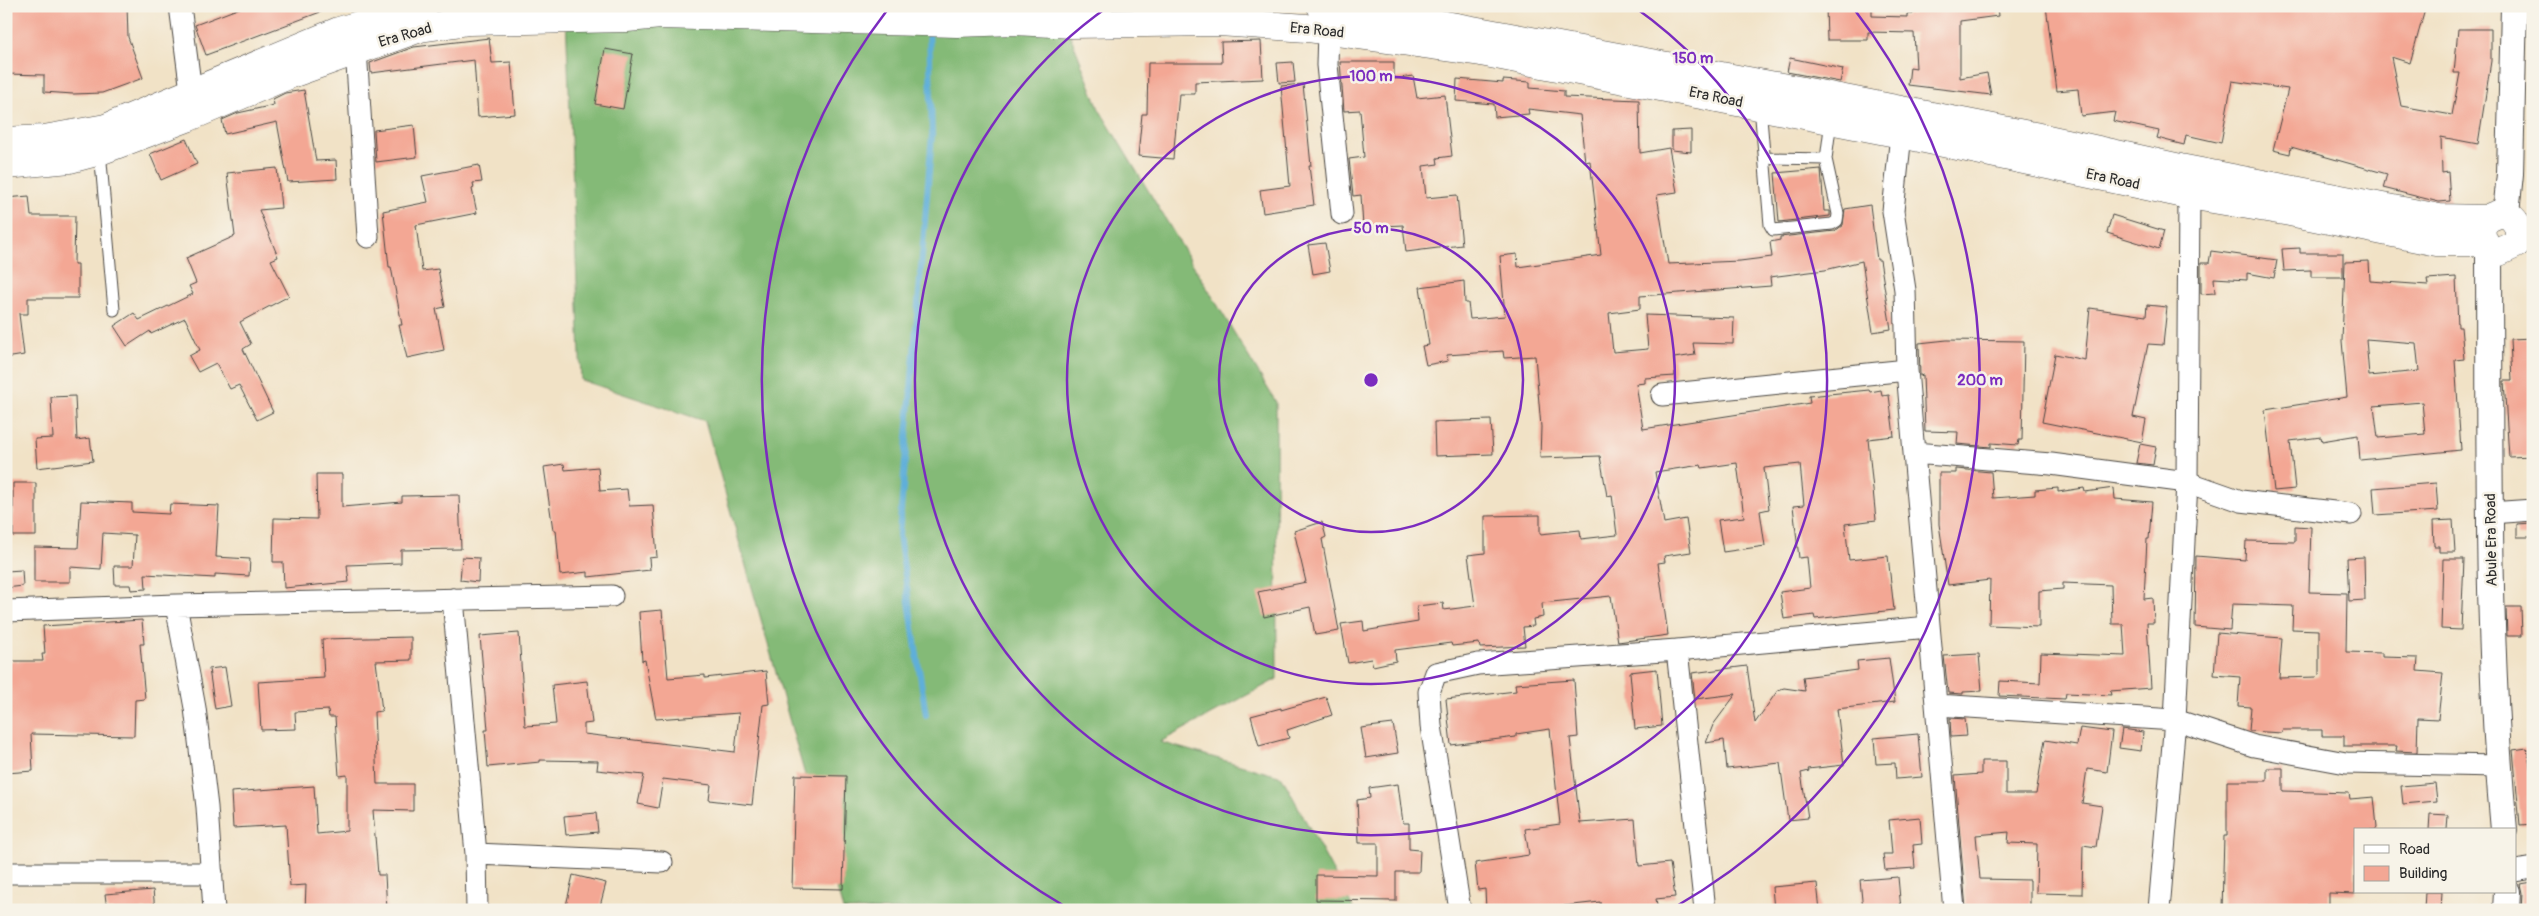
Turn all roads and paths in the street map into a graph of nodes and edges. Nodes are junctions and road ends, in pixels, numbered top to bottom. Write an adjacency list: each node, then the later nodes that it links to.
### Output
1 (180, 6): 7 (street)
2 (421, 6): 7 (main road)
3 (2514, 6): 18 (street, Abule Era Road)
4 (627, 12): 5 (main road, Era Road); 6 (main road, Era Road)
5 (1324, 18): 8 (main road, Era Road); 17 (street); 18 (main road)
6 (356, 49): 12 (main road, Era Road); 19 (street)
7 (191, 91): 11 (main road)
8 (1760, 106): 9 (main road, Era Road); 13 (lane)
9 (1831, 120): 10 (main road, Era Road); 14 (lane)
10 (1901, 134): 16 (main road, Era Road); 21 (street)
11 (6, 141)
12 (100, 151): 15 (main road, Era Road); 20 (lane)
13 (1766, 158): 14 (lane); 14 (lane)
14 (1826, 159)
15 (6, 165)
16 (2189, 195): 18 (main road, Era Road); 24 (street)
17 (1342, 214)
18 (2507, 231): 26 (street, Abule Era Road)
19 (368, 237)
20 (114, 310)
21 (1907, 370): 22 (street); 23 (street)
22 (1662, 395)
23 (1914, 453): 24 (street); 32 (street)
24 (2187, 482): 27 (street); 35 (street)
25 (2533, 510): 26 (street)
26 (2490, 513): 36 (street, Abule Era Road)
27 (2351, 514)
28 (612, 596): 29 (street)
29 (453, 599): 30 (street); 38 (street)
30 (176, 605): 31 (street); 43 (street)
31 (6, 611)
32 (1928, 627): 33 (street); 34 (street)
33 (1676, 650): 47 (street); 48 (street)
34 (1938, 705): 35 (street); 49 (street)
35 (2175, 720): 36 (street); 50 (street)
36 (2498, 766): 37 (street, Abule Era Road)
37 (2504, 828)
38 (476, 854): 39 (street); 46 (street)
39 (662, 862)
40 (2533, 868): 41 (street)
41 (2516, 871)
42 (6, 873): 43 (street)
43 (212, 873): 45 (street)
44 (2507, 894): 51 (street)
45 (214, 910)
46 (477, 910)
47 (1460, 910)
48 (1705, 910)
49 (1954, 910)
50 (2159, 910)
51 (2506, 910)

